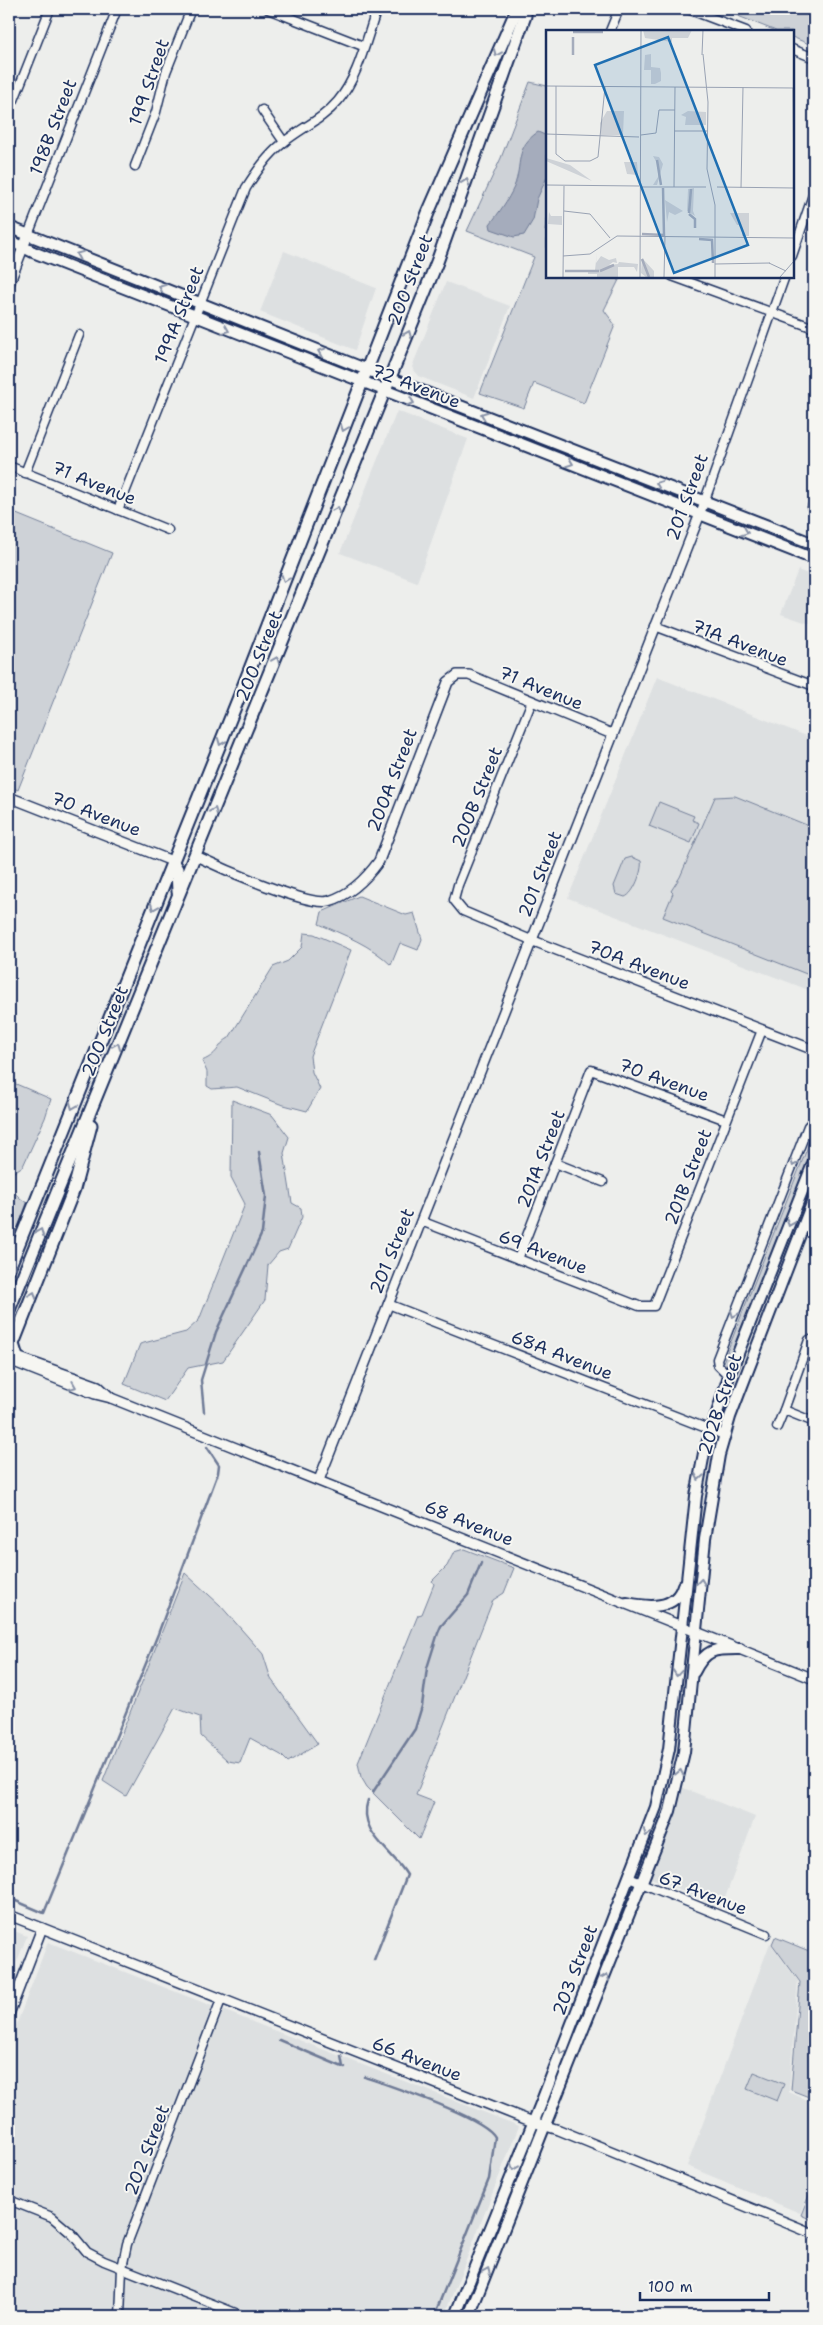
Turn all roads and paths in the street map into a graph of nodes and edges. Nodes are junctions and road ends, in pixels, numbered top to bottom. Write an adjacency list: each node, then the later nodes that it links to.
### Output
1 (50, 9): 15 (street)
2 (117, 9): 21 (street, 198B Street)
3 (191, 9): 18 (street, 199 Street)
4 (268, 9): 12 (street)
5 (377, 9): 12 (street, 199A Street)
6 (517, 9): 33 (main road, 200 Street, one-way to 33)
7 (525, 9): 34 (main road, 200 Street, one-way to 7)
8 (619, 9): 10 (street)
9 (688, 9): 11 (street)
10 (610, 30)
11 (743, 30)
12 (363, 46): 17 (street, 199A Street)
13 (793, 49): 14 (street)
14 (814, 58)
15 (14, 100)
16 (262, 110): 17 (street)
17 (284, 142): 28 (street, 199A Street)
18 (134, 166)
19 (814, 192): 24 (street)
20 (9, 227): 21 (main road, 72 Avenue)
21 (28, 235): 23 (street, 198B Street); 28 (main road, 72 Avenue, one-way to 21)
22 (9, 240): 23 (main road, 72 Avenue)
23 (24, 247): 27 (street, 198B Street); 30 (main road, 72 Avenue)
24 (793, 253)
25 (678, 278): 29 (street)
26 (783, 278): 29 (street, 201 Street)
27 (9, 284)
28 (201, 304): 30 (street, 199A Street); 33 (main road, 72 Avenue, one-way to 28)
29 (772, 312): 31 (street); 39 (street, 201 Street)
30 (194, 317): 35 (main road, 72 Avenue, one-way to 35); 40 (street, 199A Street)
31 (814, 328)
32 (79, 335): 38 (street)
33 (366, 370): 34 (main road, 72 Avenue); 35 (main road, 200 Street)
34 (390, 379): 36 (main road, 200 Street); 39 (main road, 72 Avenue, one-way to 34)
35 (362, 383): 36 (main road, 72 Avenue); 52 (main road, 200 Street, one-way to 52)
36 (384, 391): 41 (main road, 72 Avenue, one-way to 41); 51 (main road, 200 Street, one-way to 36)
37 (9, 466): 38 (street, 71 Avenue)
38 (25, 473): 40 (street, 71 Avenue)
39 (704, 501): 41 (street, 201 Street); 43 (main road, 72 Avenue)
40 (118, 510): 42 (street, 71 Avenue)
41 (700, 514): 44 (main road, 72 Avenue, one-way to 44); 45 (street, 201 Street)
42 (168, 530)
43 (814, 544)
44 (814, 559)
45 (655, 626): 47 (street, 71A Avenue); 49 (street, 201 Street)
46 (457, 674): 48 (street, 71 Avenue); 51 (street, 200A Street)
47 (814, 686)
48 (532, 701): 49 (street, 71 Avenue); 54 (street, 200B Street)
49 (612, 734): 55 (street, 201 Street)
50 (9, 797): 52 (street, 70 Avenue)
51 (196, 856): 53 (main road, 200 Street)
52 (172, 861): 53 (main road); 68 (main road, 200 Street, one-way to 68)
53 (177, 901): 59 (main road, 200 Street, one-way to 53)
54 (456, 904): 55 (street, 70A Avenue)
55 (531, 940): 56 (street, 70A Avenue); 66 (street, 201 Street)
56 (762, 1030): 57 (street, 70A Avenue); 60 (street, 201B Street)
57 (814, 1050)
58 (591, 1070): 60 (street, 70 Avenue); 63 (street, 201A Street)
59 (100, 1092): 71 (main road, 200 Street, one-way to 59); 73 (main road, one-way to 59)
60 (726, 1120): 70 (street, 201B Street)
61 (814, 1120): 74 (street, 202B Street, one-way to 74)
62 (814, 1161): 74 (main road, 202B Street, one-way to 74)
63 (555, 1163): 64 (street); 67 (street, 201A Street)
64 (603, 1182)
65 (814, 1198): 79 (main road, 202B Street)
66 (421, 1221): 67 (street, 69 Avenue); 69 (street, 201 Street)
67 (518, 1258): 70 (street, 69 Avenue)
68 (9, 1268)
69 (388, 1304): 78 (street, 68A Avenue); 80 (street, 201 Street)
70 (654, 1306)
71 (9, 1310)
72 (814, 1342): 75 (street)
73 (13, 1358): 80 (street, 68 Avenue)
74 (729, 1376): 78 (main road, 202B Street)
75 (784, 1410): 76 (street); 77 (street)
76 (814, 1422)
77 (777, 1428)
78 (710, 1429): 79 (street, 68A Avenue); 81 (main road, 202B Street, one-way to 81)
79 (724, 1435): 84 (main road, 202B Street, one-way to 79)
80 (319, 1480): 82 (street, 68 Avenue)
81 (687, 1572): 82 (main road); 83 (main road, 202B Street)
82 (627, 1603): 83 (street, 68 Avenue)
83 (682, 1625): 84 (street, 68 Avenue); 88 (main road, 203 Street, one-way to 88)
84 (696, 1631): 85 (street, 68 Avenue); 86 (main road, 203 Street)
85 (740, 1649): 86 (main road); 87 (street, 68 Avenue)
86 (692, 1675): 89 (main road, 203 Street, one-way to 86)
87 (814, 1679)
88 (629, 1878): 89 (street, 67 Avenue); 95 (main road, 203 Street, one-way to 95)
89 (642, 1885): 92 (street, 67 Avenue); 96 (main road, 203 Street, one-way to 89)
90 (9, 1915): 91 (street, 66 Avenue)
91 (42, 1928): 93 (street, 66 Avenue); 94 (street)
92 (766, 1934)
93 (221, 2000): 95 (street, 66 Avenue); 99 (street, 202 Street)
94 (9, 2014)
95 (532, 2122): 96 (street, 66 Avenue); 102 (main road, 203 Street, one-way to 102)
96 (546, 2126): 98 (street, 66 Avenue); 103 (main road, 203 Street, one-way to 96)
97 (9, 2200): 99 (street)
98 (814, 2234)
99 (122, 2268): 100 (street, 202 Street); 101 (street)
100 (120, 2316)
101 (243, 2316)
102 (455, 2316)
103 (469, 2316)

